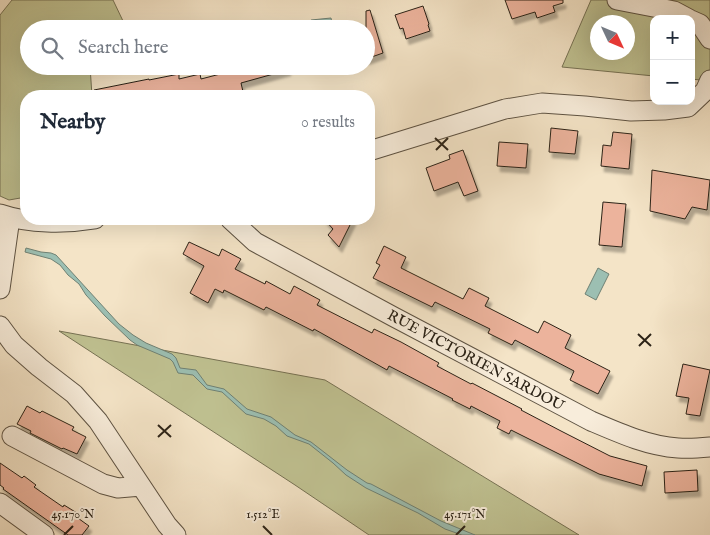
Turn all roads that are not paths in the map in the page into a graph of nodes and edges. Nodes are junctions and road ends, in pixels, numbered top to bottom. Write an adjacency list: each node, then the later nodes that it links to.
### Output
1 (617, 0): 2 (street)
2 (682, 15)
3 (695, 22): 4 (street)
4 (710, 39)
5 (708, 88): 6 (street)
6 (375, 149)
7 (5, 216): 8 (street); 10 (street)
8 (20, 218)
9 (237, 225): 13 (street, RUE VICTORIEN SARDOU)
10 (0, 289)
11 (0, 326): 14 (street)
12 (12, 436): 14 (street)
13 (710, 447)
14 (141, 486): 17 (street)
15 (0, 503): 16 (street)
16 (44, 535)
17 (176, 535)

